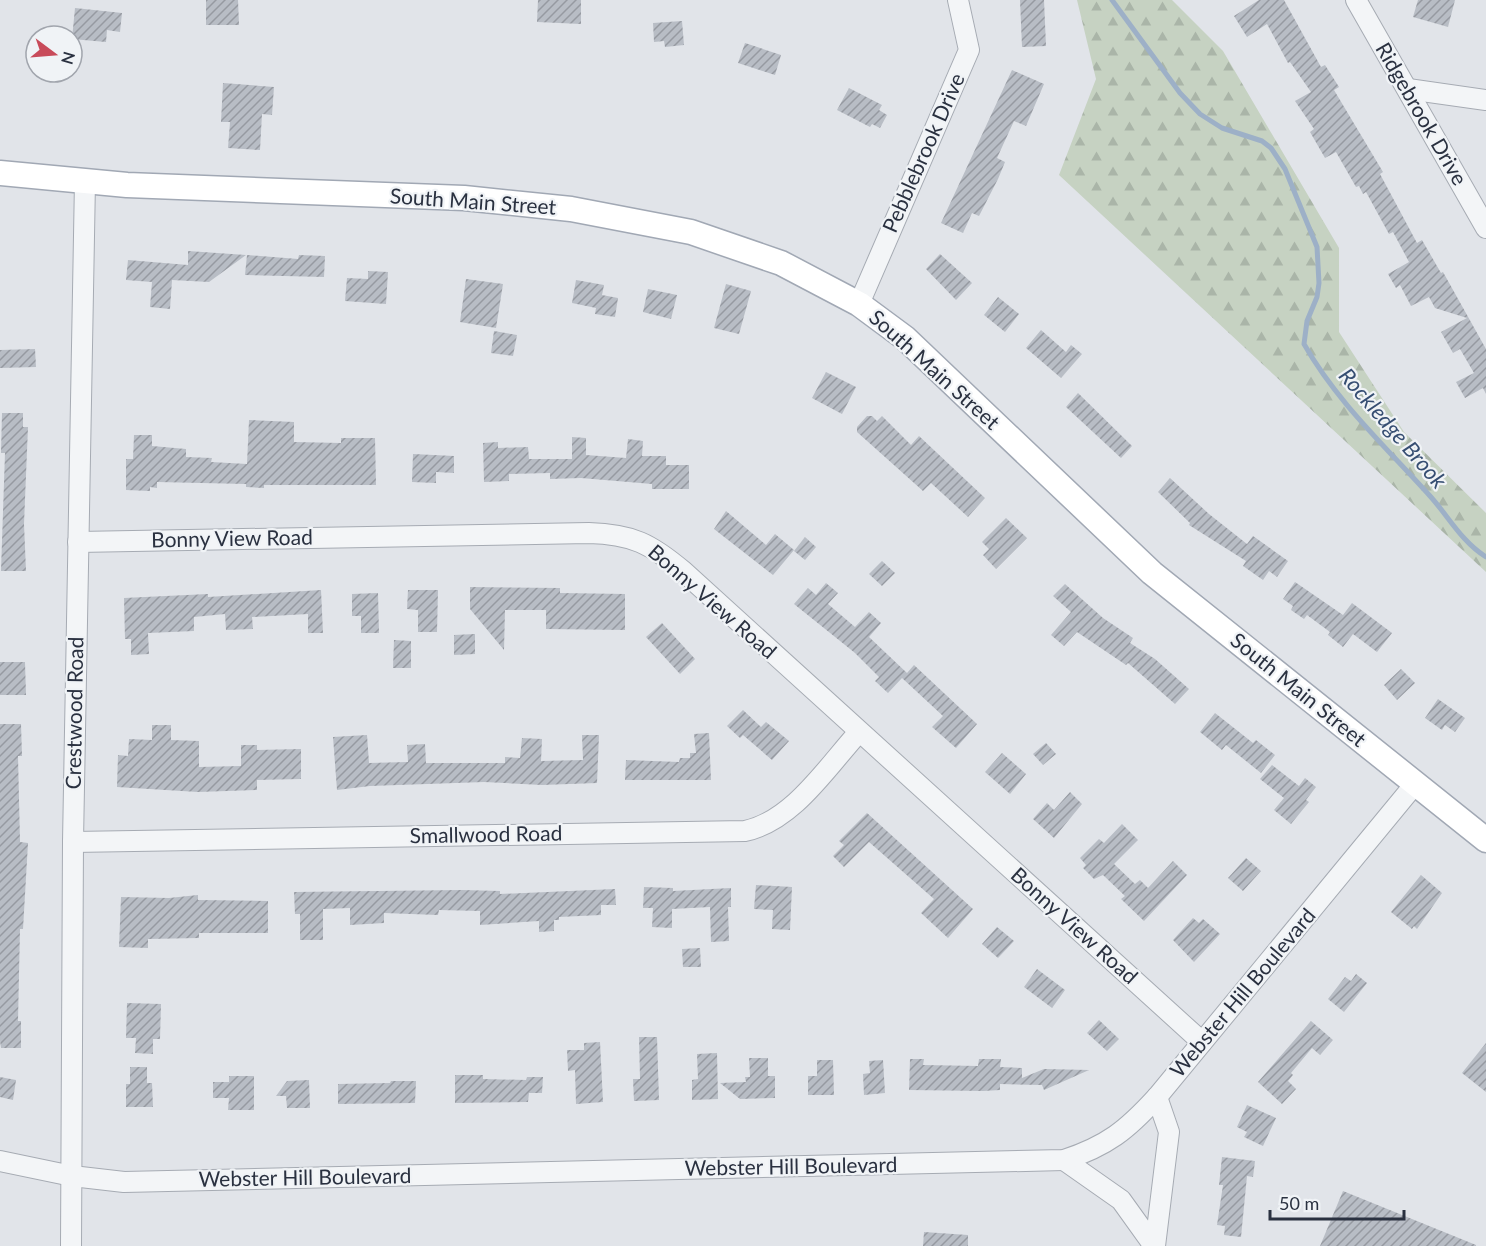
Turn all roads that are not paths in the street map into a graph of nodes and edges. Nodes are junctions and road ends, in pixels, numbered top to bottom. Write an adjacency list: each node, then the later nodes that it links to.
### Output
1 (958, 0): 8 (street, Pebblebrook Drive)
2 (1356, 0): 3 (street, Ridgebrook Drive)
3 (1408, 89): 4 (street); 7 (street, Ridgebrook Drive)
4 (1486, 100)
5 (0, 173): 6 (main road, South Main Street)
6 (85, 181): 8 (main road, South Main Street); 9 (street, Crestwood Road)
7 (1486, 228)
8 (859, 304): 11 (main road, South Main Street)
9 (78, 542): 10 (street, Bonny View Road); 13 (street, Crestwood Road)
10 (859, 732): 13 (street, Smallwood Road); 14 (street, Bonny View Road)
11 (1415, 784): 12 (main road, South Main Street); 14 (street, Webster Hill Boulevard)
12 (1486, 840)
13 (73, 842): 18 (street, Crestwood Road)
14 (1202, 1042): 15 (street, Webster Hill Boulevard)
15 (1157, 1097): 16 (street, Webster Hill Boulevard); 20 (street)
16 (1064, 1160): 18 (street, Webster Hill Boulevard); 20 (street)
17 (0, 1161): 18 (street, Webster Hill Boulevard)
18 (72, 1176): 19 (street, Crestwood Road)
19 (72, 1246)
20 (1154, 1246)

